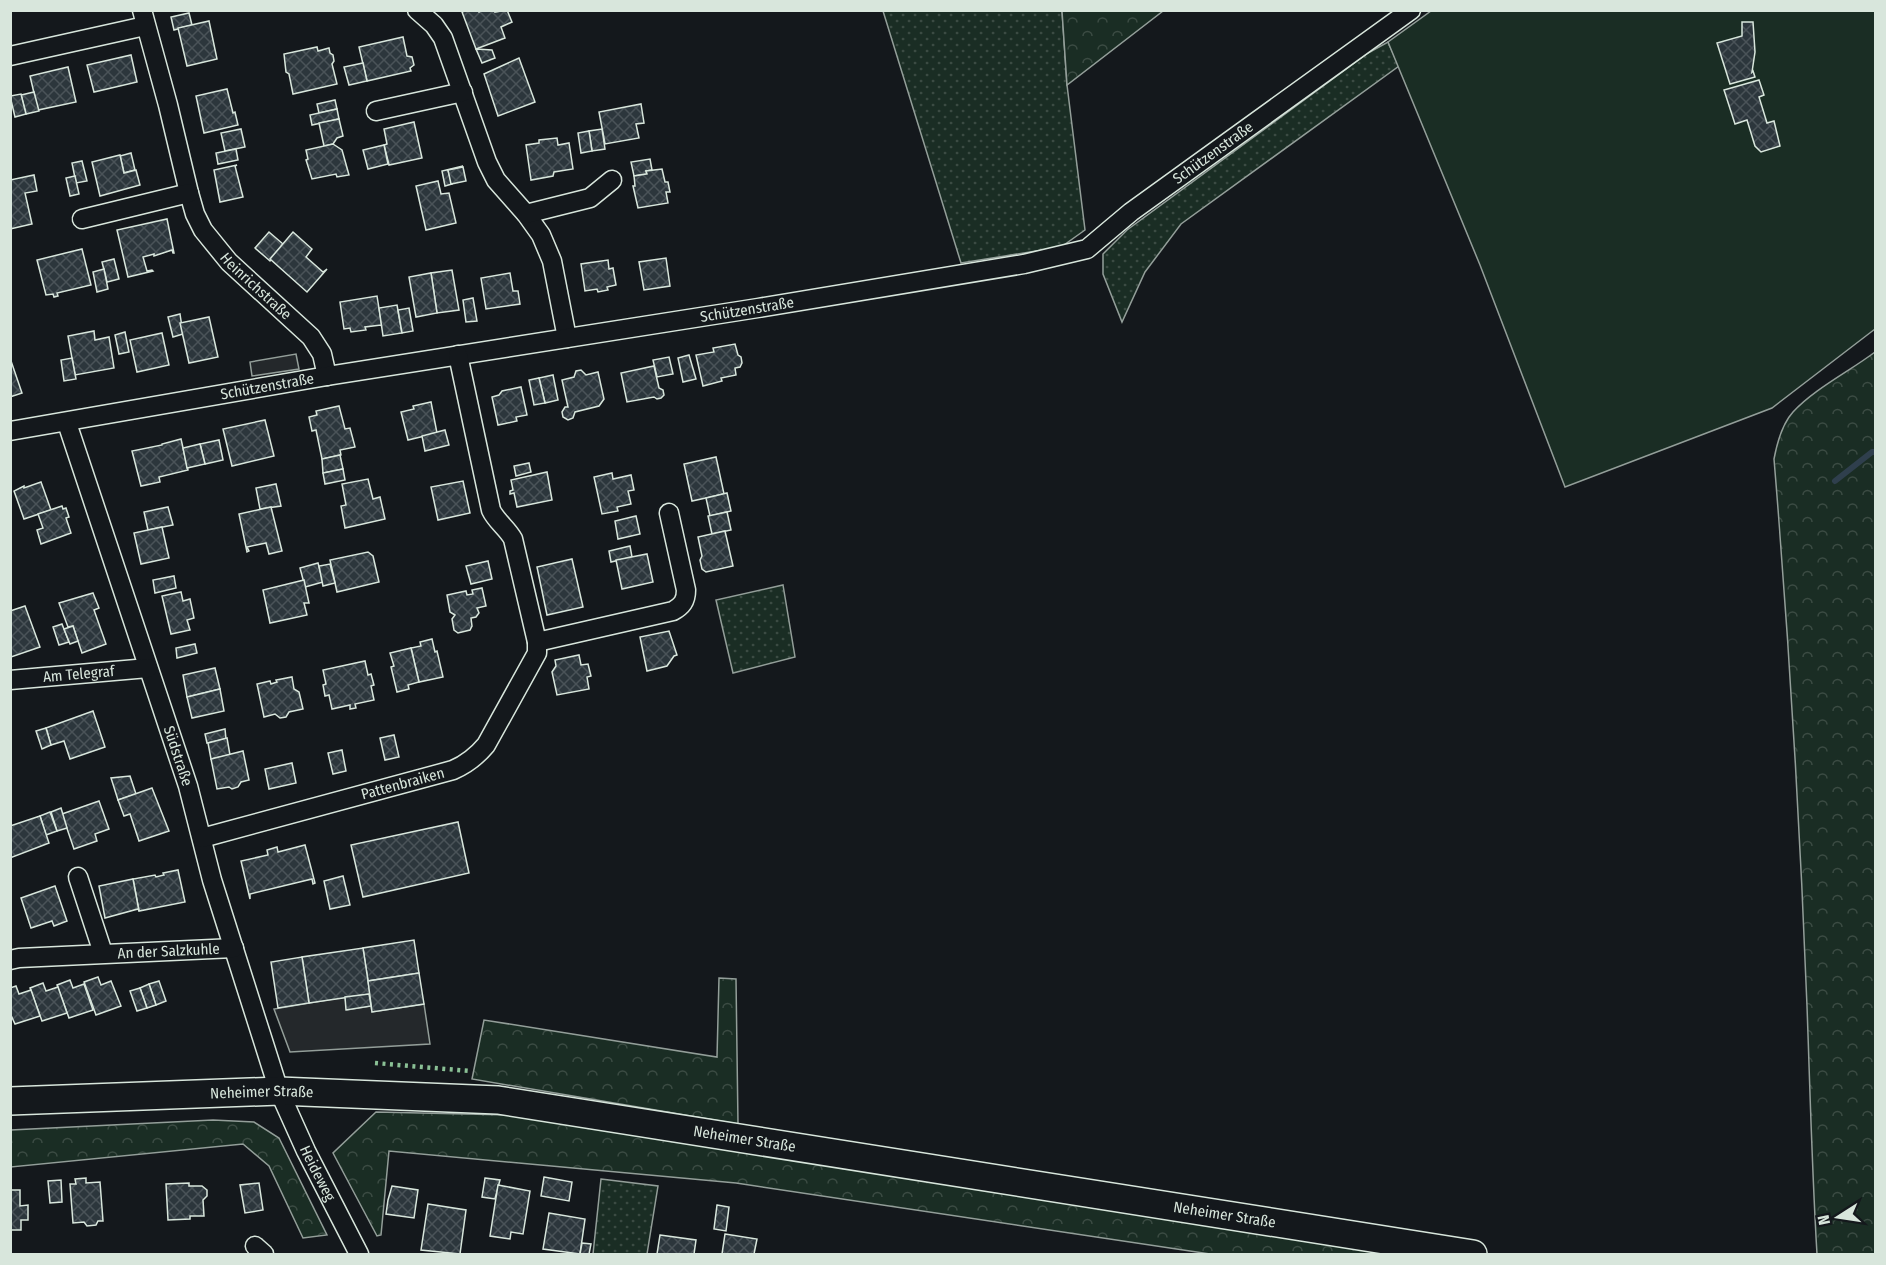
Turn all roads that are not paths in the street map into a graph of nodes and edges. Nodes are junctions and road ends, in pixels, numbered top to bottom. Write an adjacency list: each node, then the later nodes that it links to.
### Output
1 (417, 10): 5 (street)
2 (1411, 10): 11 (street, Schützenstraße)
3 (143, 18): 4 (street, Heinrichstraße); 8 (street, Heinrichstraße)
4 (10, 56)
5 (463, 92): 6 (street); 9 (street)
6 (376, 111)
7 (612, 180): 9 (street)
8 (189, 193): 10 (street); 13 (street, Heinrichstraße)
9 (526, 214): 11 (street)
10 (82, 219)
11 (567, 338): 12 (street, Schützenstraße)
12 (458, 355): 13 (street, Schützenstraße); 17 (street)
13 (327, 376): 14 (street, Schützenstraße)
14 (67, 423): 15 (street, Schützenstraße); 18 (street, Südstraße)
15 (10, 431)
16 (669, 513): 17 (street)
17 (537, 642): 20 (street, Pattenbraiken)
18 (148, 668): 19 (street, Am Telegraf); 20 (street, Südstraße)
19 (10, 680)
20 (202, 838): 22 (street, Südstraße)
21 (78, 878): 23 (street, An der Salzkuhle)
22 (234, 948): 23 (street, An der Salzkuhle); 25 (street, Südstraße)
23 (103, 953): 24 (street, An der Salzkuhle)
24 (10, 960)
25 (279, 1091): 26 (main road, Neheimer Straße); 27 (street, Heideweg); 28 (main road, Neheimer Straße)
26 (10, 1101)
27 (359, 1254)
28 (1473, 1254)

